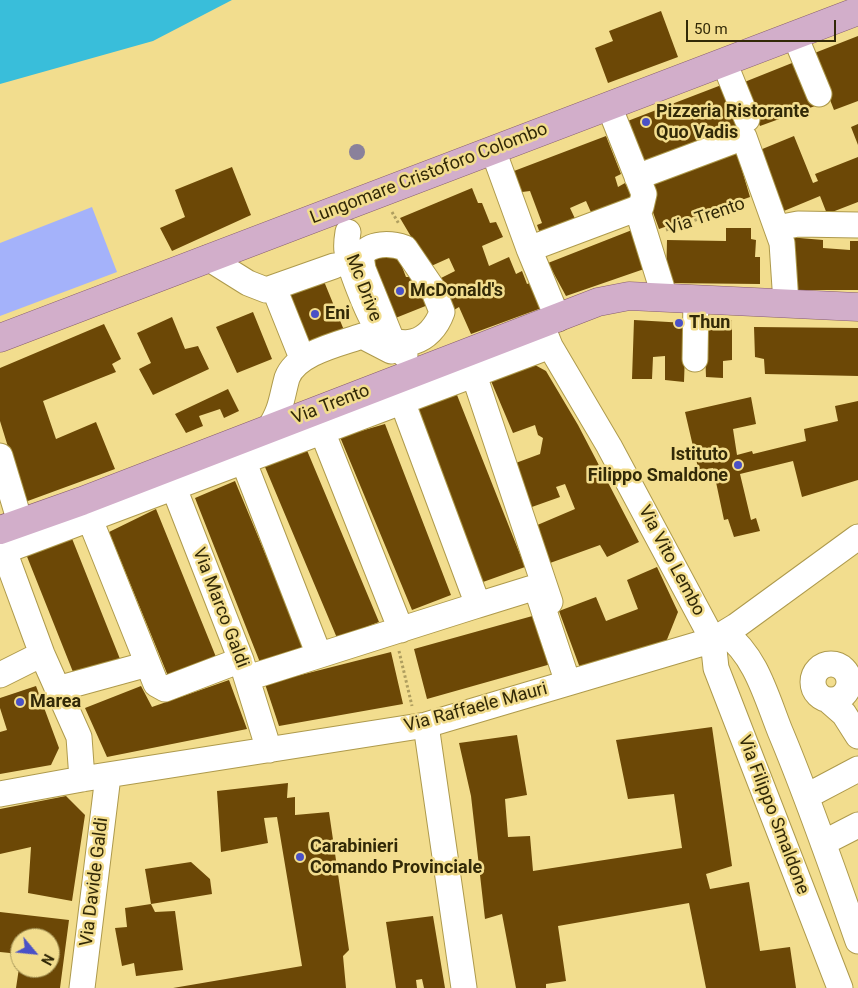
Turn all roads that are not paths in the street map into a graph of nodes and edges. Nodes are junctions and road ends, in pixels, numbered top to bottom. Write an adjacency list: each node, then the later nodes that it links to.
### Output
1 (858, 11): 2 (main road, Lungomare Cristoforo Colombo)
2 (795, 36): 3 (main road, Lungomare Cristoforo Colombo); 4 (street)
3 (724, 62): 5 (main road, Lungomare Cristoforo Colombo); 6 (street)
4 (819, 94)
5 (609, 106): 7 (main road, Lungomare Cristoforo Colombo); 8 (street)
6 (747, 120)
7 (493, 150): 9 (main road, Lungomare Cristoforo Colombo); 14 (street, Via Vito Lembo)
8 (637, 177): 10 (street); 12 (street, Via Trento)
9 (361, 201): 13 (street); 15 (main road, Lungomare Cristoforo Colombo)
10 (636, 208): 14 (street); 18 (street, Via Trento)
11 (858, 225): 12 (street)
12 (777, 228): 20 (street, Via Trento)
13 (348, 232): 16 (street); 25 (street, Mc Drive)
14 (529, 249): 22 (street, Via Vito Lembo)
15 (208, 258): 17 (street); 24 (main road, Lungomare Cristoforo Colombo)
16 (334, 266): 17 (street); 23 (street)
17 (274, 288): 26 (street)
18 (666, 298): 19 (main road, Via Trento); 22 (main road, Via Trento)
19 (696, 299): 20 (main road, Via Trento); 27 (street)
20 (786, 303): 21 (main road, Via Trento)
21 (858, 307)
22 (550, 330): 28 (main road, Via Trento); 40 (street, Via Vito Lembo)
23 (362, 336): 25 (street); 26 (street)
24 (0, 338)
25 (403, 345): 28 (street); 29 (street)
26 (302, 358): 31 (street)
27 (695, 359)
28 (461, 363): 29 (main road, Via Trento); 46 (street)
29 (393, 397): 30 (main road, Via Trento); 38 (street)
30 (316, 426): 31 (main road, Via Trento); 32 (street, Via Trento); 39 (street)
31 (269, 429): 32 (main road, Via Trento)
32 (245, 453): 34 (main road, Via Trento); 42 (street)
33 (0, 456): 36 (street)
34 (175, 479): 35 (main road, Via Trento); 44 (street, Via Marco Galdi)
35 (86, 509): 36 (main road, Via Trento); 43 (street)
36 (6, 536): 41 (street)
37 (858, 537): 40 (street, Via Raffaele Mauri)
38 (478, 606): 39 (street); 46 (street)
39 (398, 631): 42 (street)
40 (719, 636): 46 (street, Via Raffaele Mauri); 56 (street, Via Filippo Smaldone); 62 (street, Via Filippo Smaldone)
41 (42, 654): 45 (street); 47 (street)
42 (319, 656): 44 (street)
43 (148, 664): 44 (street); 47 (street)
44 (247, 668): 51 (street, Via Marco Galdi)
45 (0, 675)
46 (572, 681): 49 (street, Via Raffaele Mauri)
47 (57, 689): 54 (street)
48 (828, 700): 50 (street)
49 (421, 725): 51 (street, Via Raffaele Mauri); 61 (street)
50 (858, 736)
51 (275, 749): 53 (street, Via Raffaele Mauri)
52 (858, 769): 56 (street)
53 (108, 776): 54 (street, Via Raffaele Mauri); 60 (street, Via Davide Galdi)
54 (82, 779): 55 (street, Via Raffaele Mauri)
55 (0, 794)
56 (807, 796): 58 (street, Via Filippo Smaldone)
57 (858, 825): 58 (street)
58 (823, 843): 59 (street, Via Filippo Smaldone)
59 (858, 941)
60 (82, 988)
61 (464, 988)
62 (840, 988)

